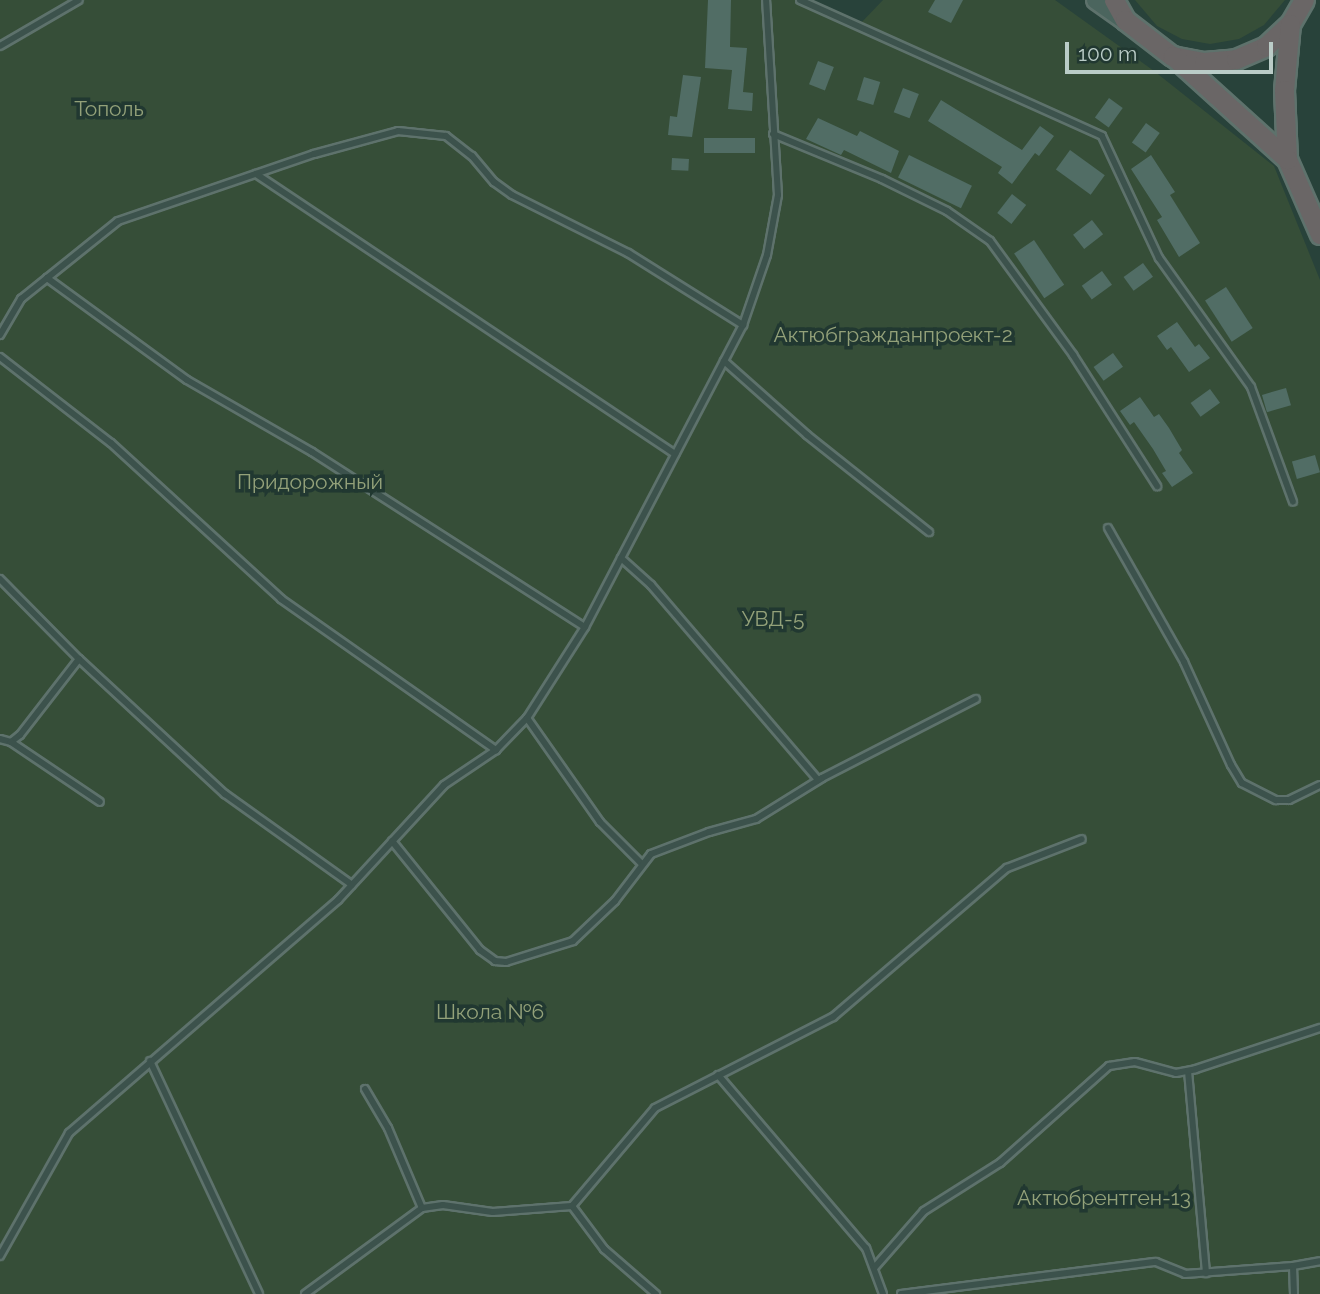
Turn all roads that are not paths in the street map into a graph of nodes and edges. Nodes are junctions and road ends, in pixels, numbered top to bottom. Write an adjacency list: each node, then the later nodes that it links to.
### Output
1 (79, 0): 9 (lane)
2 (766, 0): 11 (lane)
3 (800, 0): 22 (lane)
4 (1096, 0): 7 (main road)
5 (1114, 0): 7 (highway)
6 (1304, 0): 8 (highway)
7 (1125, 20): 10 (highway)
8 (1290, 24): 10 (highway); 12 (highway)
9 (0, 46)
10 (1172, 55): 12 (highway)
11 (773, 134): 16 (lane); 21 (lane)
12 (1287, 159): 14 (highway)
13 (256, 174): 15 (lane); 16 (lane); 20 (lane)
14 (1320, 234)
15 (47, 278): 17 (lane); 27 (lane)
16 (743, 325): 19 (lane)
17 (0, 335)
18 (0, 357): 33 (lane)
19 (724, 361): 20 (lane); 24 (lane)
20 (675, 454): 25 (lane)
21 (1157, 486)
22 (1293, 502)
23 (1108, 528): 35 (lane)
24 (929, 532)
25 (621, 558): 27 (lane); 34 (lane)
26 (0, 579): 28 (lane)
27 (585, 627): 30 (lane)
28 (79, 659): 32 (lane); 40 (lane)
29 (976, 699): 34 (lane)
30 (527, 718): 33 (lane); 39 (lane)
31 (0, 739): 32 (lane)
32 (11, 742): 36 (lane)
33 (496, 750): 38 (lane)
34 (818, 780): 39 (lane)
35 (1320, 785)
36 (100, 802)
37 (1082, 839): 44 (lane)
38 (392, 841): 39 (lane); 40 (lane)
39 (641, 863)
40 (352, 885): 42 (lane)
41 (1320, 1028): 43 (lane)
42 (150, 1061): 48 (lane); 53 (lane)
43 (1188, 1071): 50 (lane); 52 (lane)
44 (718, 1075): 46 (lane); 50 (lane)
45 (365, 1089): 47 (lane)
46 (572, 1206): 47 (lane); 55 (lane)
47 (422, 1208): 54 (lane)
48 (0, 1256)
49 (1320, 1261): 51 (lane)
50 (875, 1266): 56 (lane)
51 (1293, 1266): 52 (lane); 58 (lane)
52 (1206, 1273): 57 (lane)
53 (259, 1294)
54 (304, 1294)
55 (656, 1294)
56 (883, 1294)
57 (901, 1294)
58 (1294, 1294)

